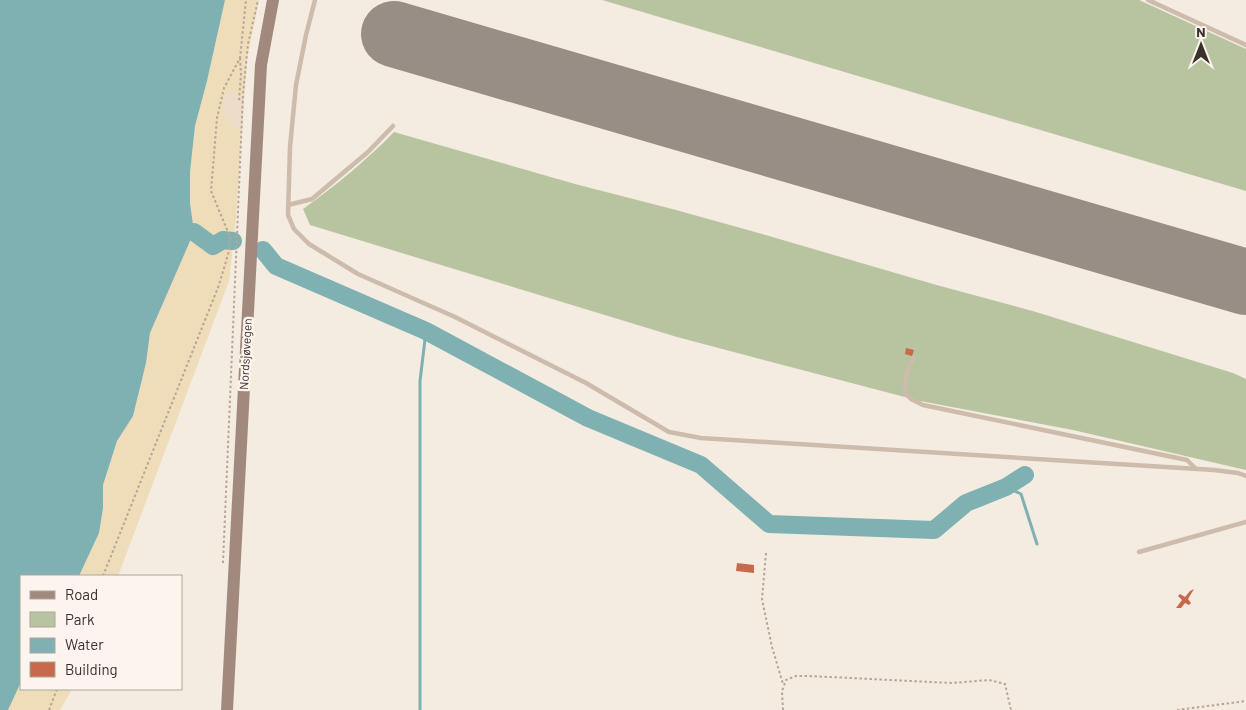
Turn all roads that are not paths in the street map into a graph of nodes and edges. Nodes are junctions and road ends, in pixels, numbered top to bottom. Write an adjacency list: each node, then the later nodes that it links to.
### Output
1 (273, 0): 12 (main road, Nordsjøvegen)
2 (316, 0): 6 (lane)
3 (1148, 0): 4 (lane)
4 (1246, 45)
5 (393, 126): 6 (lane)
6 (288, 205): 8 (lane)
7 (914, 358): 8 (lane)
8 (1196, 469): 9 (lane)
9 (1246, 476)
10 (1246, 522): 11 (lane)
11 (1139, 552)
12 (227, 710)

